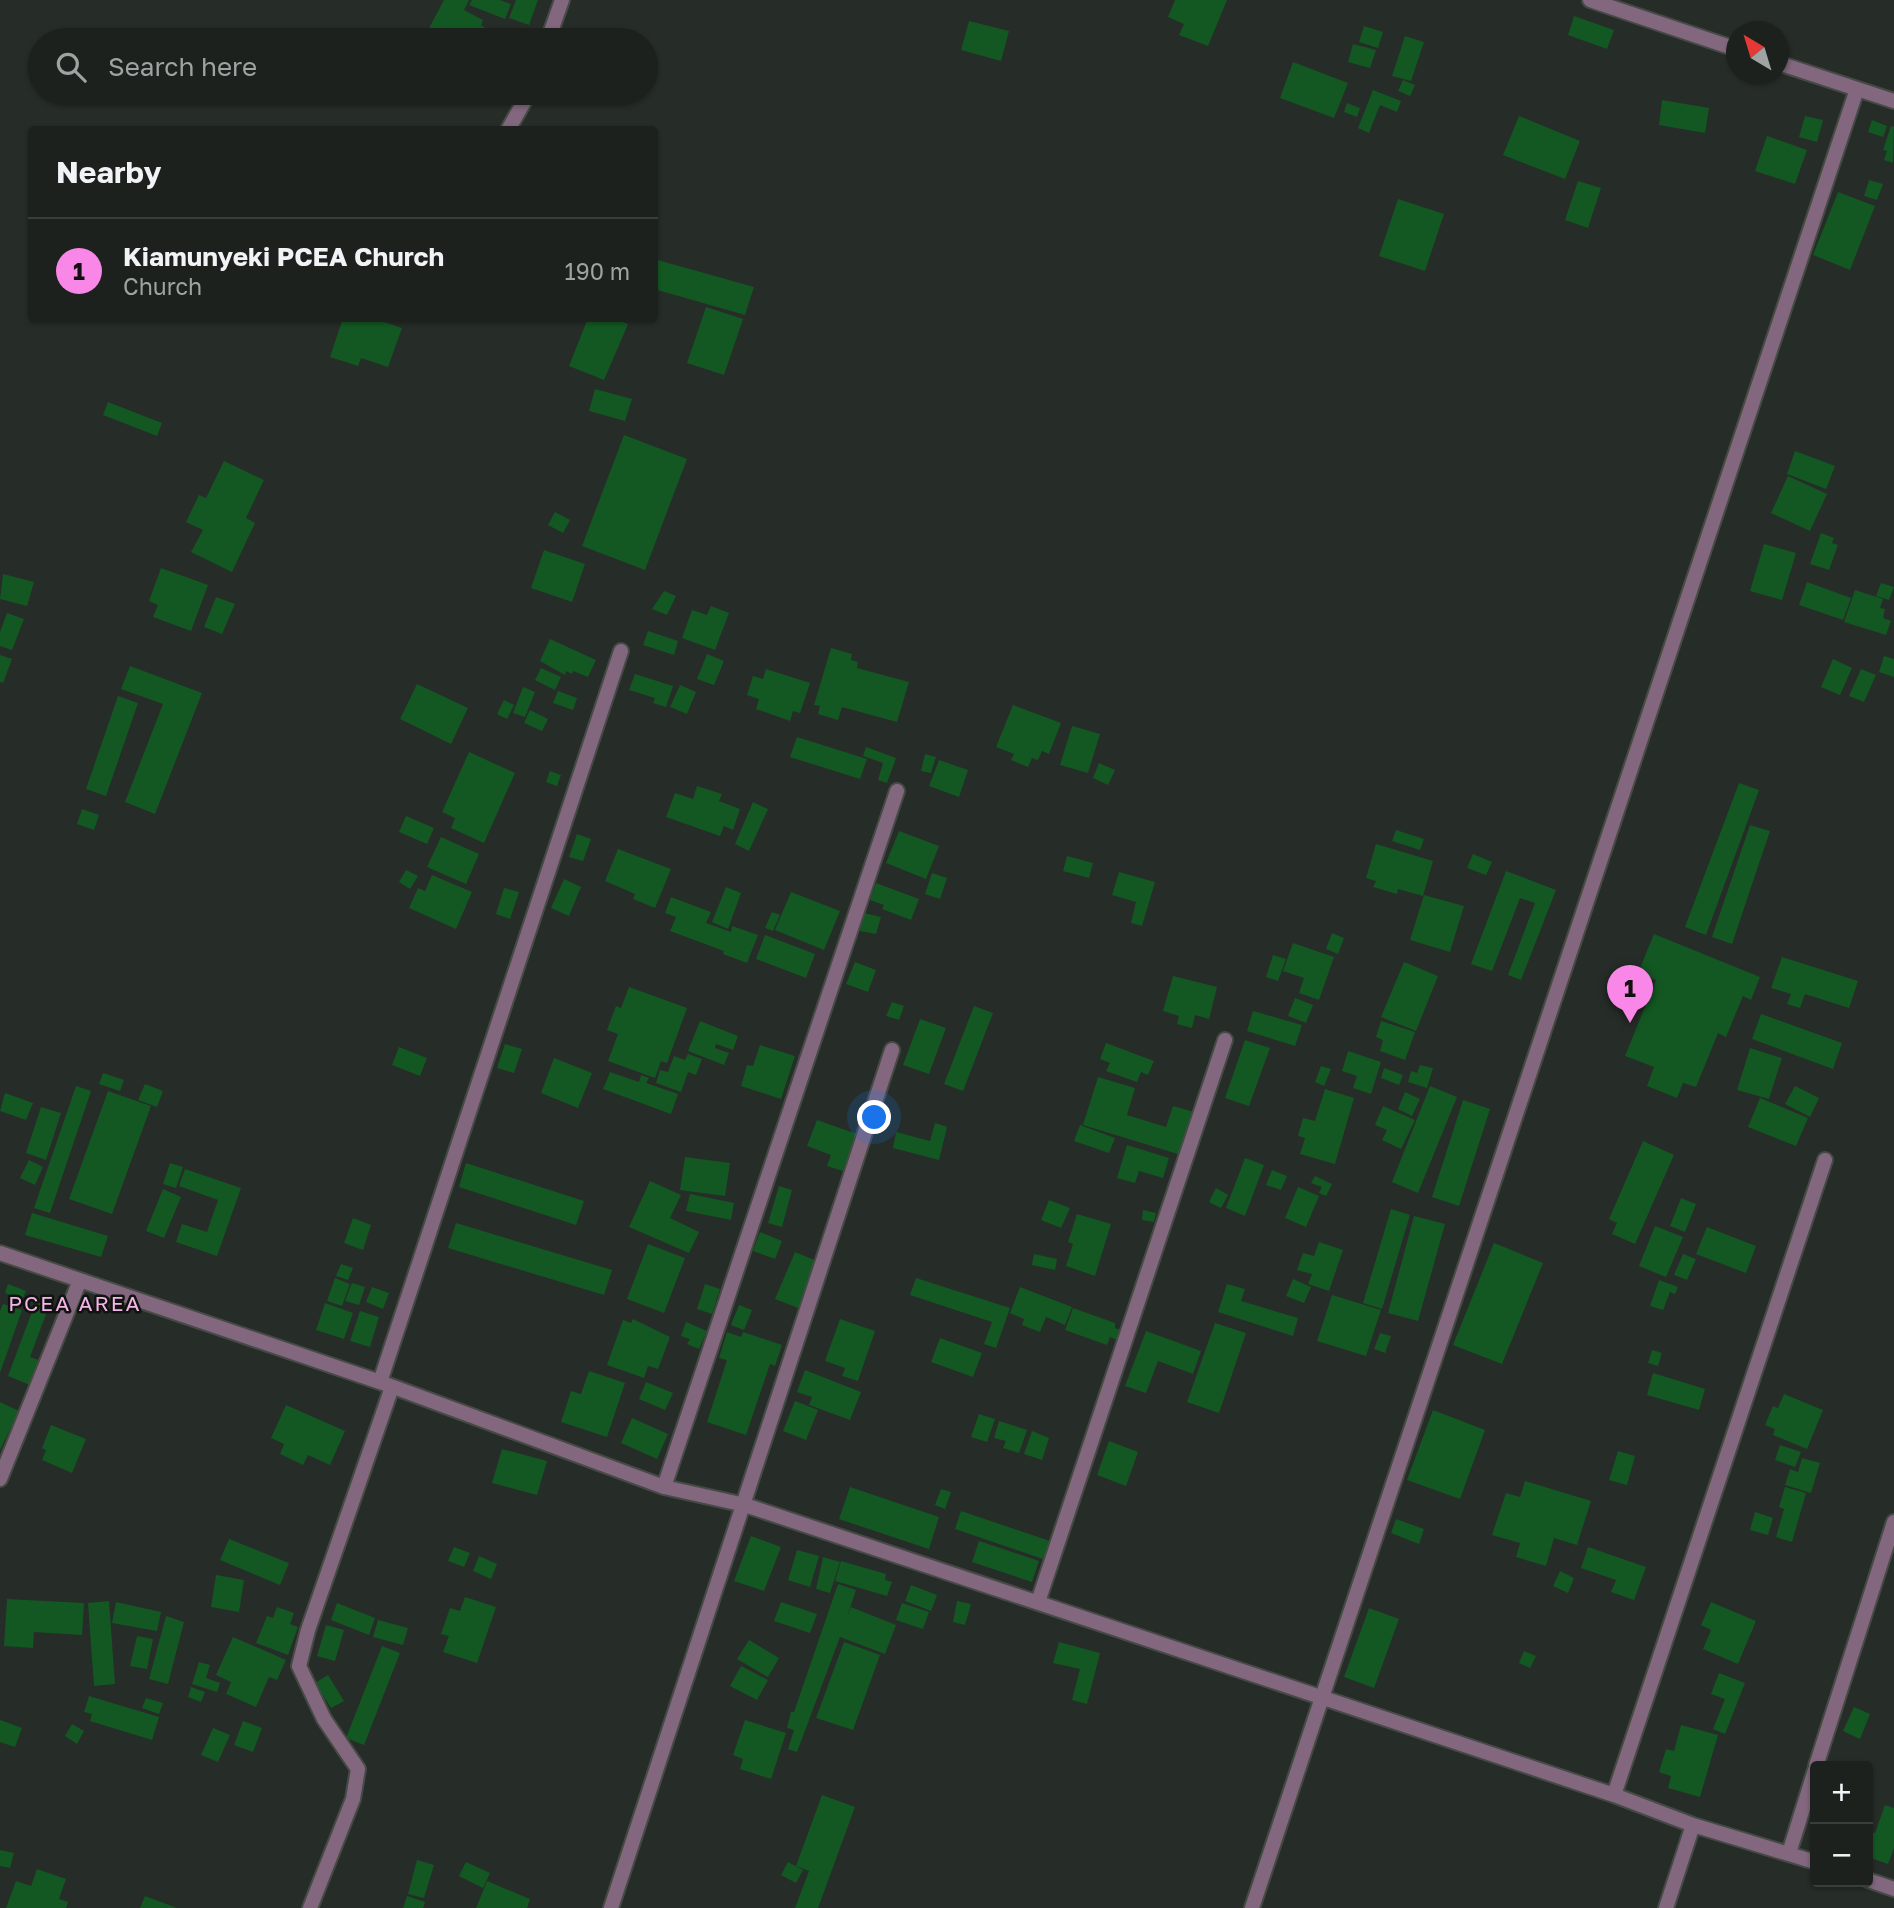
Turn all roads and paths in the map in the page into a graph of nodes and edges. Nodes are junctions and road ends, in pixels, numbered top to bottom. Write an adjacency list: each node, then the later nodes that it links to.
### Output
1 (562, 0): 3 (street)
2 (1590, 0): 4 (street)
3 (552, 28)
4 (1726, 45)
5 (1789, 66): 6 (street)
6 (1857, 89): 7 (street); 23 (street)
7 (1894, 101)
8 (522, 105): 9 (street)
9 (510, 126)
10 (621, 651): 17 (street)
11 (897, 791): 19 (street)
12 (1225, 1040): 22 (street)
13 (892, 1050): 20 (street)
14 (1825, 1160): 26 (street)
15 (0, 1253): 16 (street)
16 (80, 1280): 17 (street); 18 (street)
17 (386, 1384): 19 (street); 32 (street)
18 (0, 1479)
19 (664, 1487): 20 (street)
20 (745, 1505): 22 (street); 33 (street)
21 (1894, 1522): 24 (street)
22 (1038, 1602): 23 (street)
23 (1321, 1697): 26 (street); 34 (street)
24 (1818, 1761)
25 (1810, 1787): 28 (street)
26 (1614, 1795): 27 (street)
27 (1693, 1825): 28 (street); 35 (street)
28 (1789, 1853): 29 (street)
29 (1810, 1860)
30 (1873, 1882): 31 (street)
31 (1894, 1889)
32 (310, 1908)
33 (611, 1908)
34 (1252, 1908)
35 (1666, 1908)

